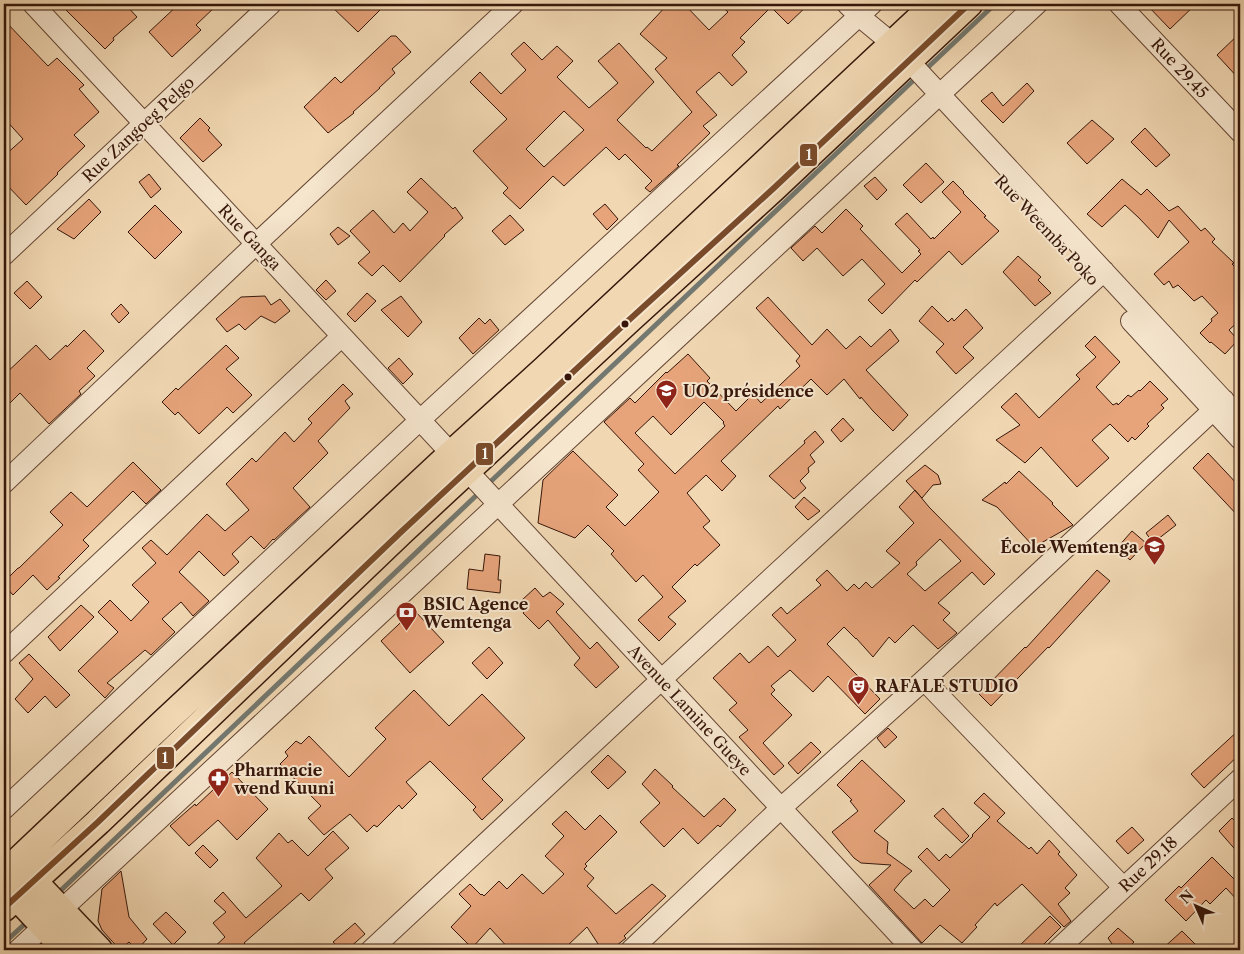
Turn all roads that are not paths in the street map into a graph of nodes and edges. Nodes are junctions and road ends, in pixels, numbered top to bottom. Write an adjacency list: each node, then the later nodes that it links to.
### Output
1 (33, 4): 11 (street, Rue Ganga)
2 (271, 4): 11 (street, Rue Zangoeg Pelgo)
3 (513, 4): 13 (street)
4 (935, 4): 9 (main road)
5 (969, 4): 9 (main road)
6 (1037, 4): 10 (street)
7 (1120, 4): 12 (street, Rue 29.45)
8 (859, 8): 9 (street, Rue Weemba Poko); 19 (street)
9 (896, 57): 10 (street, Rue Weemba Poko); 21 (main road)
10 (935, 99): 15 (street, Rue Weemba Poko); 23 (street)
11 (144, 123): 13 (street, Rue Ganga); 14 (street, Rue Zangoeg Pelgo)
12 (1240, 132)
13 (256, 244): 16 (street, Rue Ganga); 22 (street)
14 (6, 249)
15 (1099, 276): 17 (street, Rue Weemba Poko); 25 (street)
16 (342, 336): 19 (street, Rue Ganga); 24 (street)
17 (1219, 405): 18 (street, Rue Weemba Poko); 20 (street, Rue Weemba Poko); 26 (street)
18 (1240, 418)
19 (420, 420): 21 (street, Rue Ganga); 29 (street)
20 (1240, 438)
21 (459, 462): 23 (street, Avenue Lamine Gueye); 30 (main road)
22 (4, 483)
23 (498, 504): 25 (street, Avenue Lamine Gueye); 32 (street)
24 (4, 653)
25 (662, 679): 28 (street, Avenue Lamine Gueye); 36 (street)
26 (924, 680): 28 (street); 31 (street)
27 (1240, 779): 31 (street, Rue 29.18)
28 (781, 808): 37 (street); 38 (street, Avenue Lamine Gueye)
29 (4, 810)
30 (12, 880): 32 (main road)
31 (1123, 887): 39 (street, Rue 29.18)
32 (52, 918): 33 (street); 34 (main road); 35 (main road)
33 (18, 950)
34 (66, 950)
35 (99, 950)
36 (371, 950)
37 (631, 950)
38 (913, 950)
39 (1057, 950)

